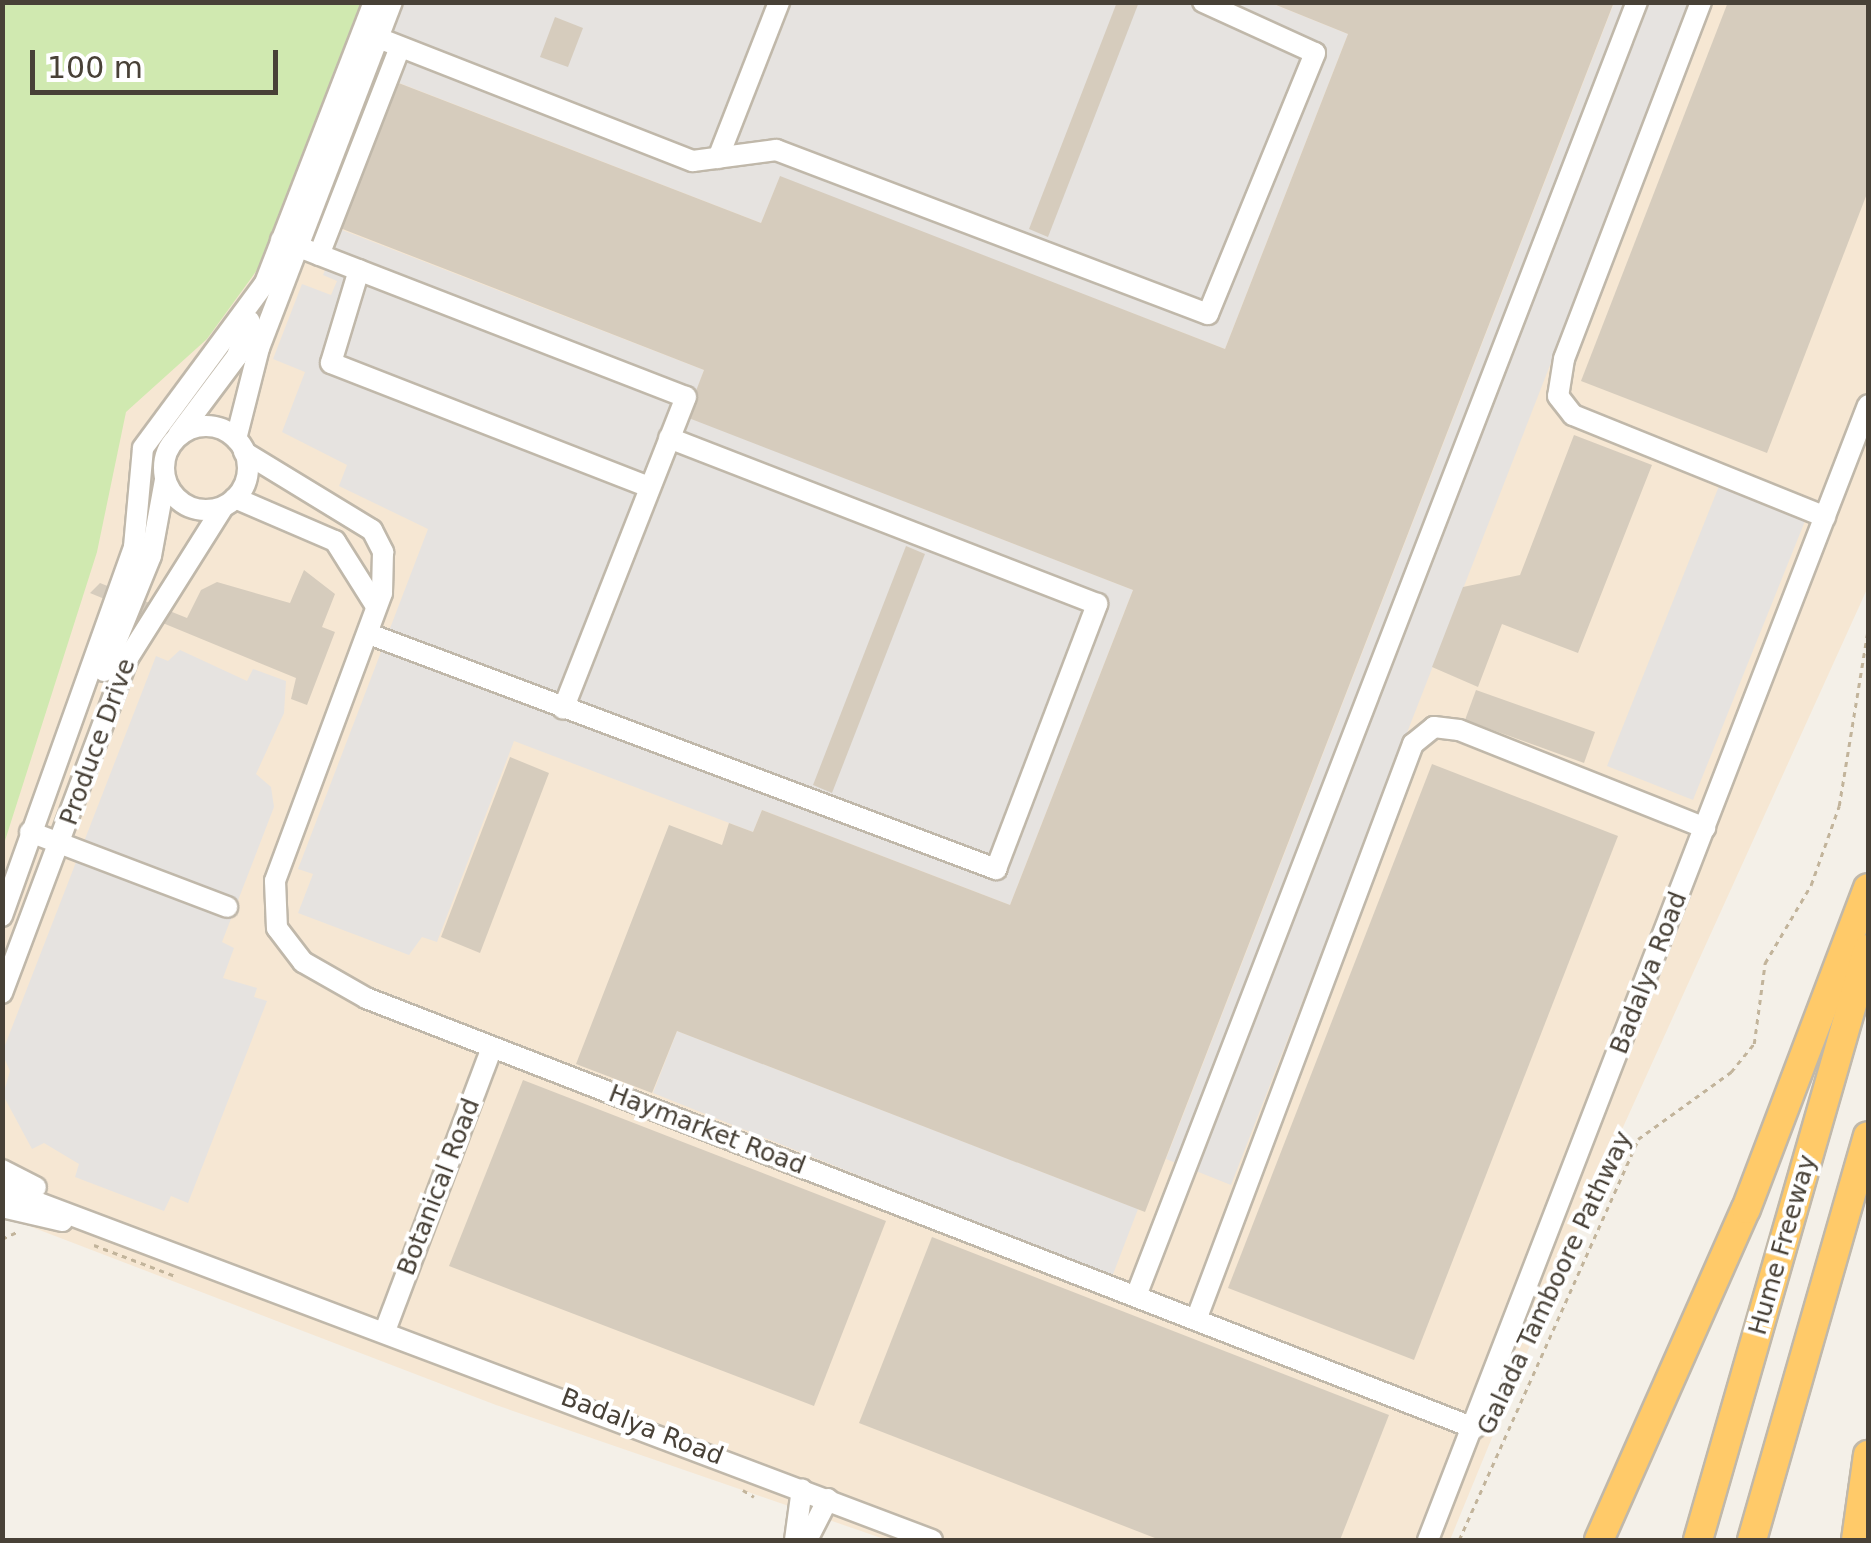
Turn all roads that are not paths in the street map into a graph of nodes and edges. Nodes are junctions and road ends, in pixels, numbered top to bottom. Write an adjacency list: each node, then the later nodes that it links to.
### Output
1 (374, 2): 7 (lane, Produce Drive)
2 (392, 2): 7 (lane, Produce Drive)
3 (778, 2): 9 (lane)
4 (1203, 2): 9 (lane)
5 (1637, 2): 40 (lane)
6 (1701, 2): 21 (lane)
7 (370, 35): 8 (lane); 10 (lane, Produce Drive)
8 (400, 46): 9 (lane); 11 (lane)
9 (718, 158)
10 (289, 243): 11 (lane); 13 (lane, Produce Drive); 17 (lane, Produce Drive)
11 (319, 255): 12 (lane)
12 (360, 270): 15 (lane); 19 (lane)
13 (265, 282): 16 (lane, Produce Drive); 24 (lane, Produce Drive)
14 (1868, 405): 21 (lane, Badalya Road)
15 (669, 438): 19 (lane); 25 (lane)
16 (174, 440): 17 (lane); 18 (lane)
17 (240, 446): 20 (lane); 22 (lane, Haymarket Road)
18 (165, 480): 20 (lane); 24 (lane, Produce Drive)
19 (649, 487): 25 (lane)
20 (229, 502): 22 (lane); 28 (lane, Produce Drive)
21 (1825, 517): 26 (lane, Badalya Road)
22 (376, 606): 23 (lane, Haymarket Road)
23 (369, 634): 25 (lane); 34 (lane, Haymarket Road)
24 (84, 702): 27 (lane, Produce Drive)
25 (564, 709)
26 (1705, 828): 42 (lane); 44 (lane, Badalya Road)
27 (30, 832): 28 (lane); 31 (lane, Produce Drive)
28 (61, 843): 30 (lane); 33 (lane, Produce Drive)
29 (1868, 888): 52 (highway)
30 (226, 907)
31 (2, 916)
32 (1868, 949): 53 (highway, Hume Freeway)
33 (2, 993)
34 (492, 1047): 40 (lane, Haymarket Road); 43 (lane, Botanical Road)
35 (1868, 1136): 54 (highway, Hume Freeway)
36 (2, 1170): 41 (lane, Badalya Road)
37 (2, 1189): 39 (lane, Badalya Road)
38 (2, 1207): 39 (lane)
39 (180, 1254): 41 (lane, Badalya Road)
40 (1136, 1296): 42 (lane, Haymarket Road)
41 (351, 1316): 43 (lane, Badalya Road)
42 (1196, 1320): 44 (lane, Haymarket Road)
43 (386, 1328): 46 (lane, Badalya Road)
44 (1474, 1428): 51 (lane, Badalya Road)
45 (1868, 1455): 55 (highway)
46 (802, 1488): 47 (lane, Badalya Road); 48 (lane)
47 (828, 1499): 49 (lane); 50 (lane, Badalya Road)
48 (795, 1540)
49 (807, 1540)
50 (932, 1540)
51 (1428, 1540)
52 (1599, 1540)
53 (1698, 1540)
54 (1752, 1540)
55 (1856, 1540)

